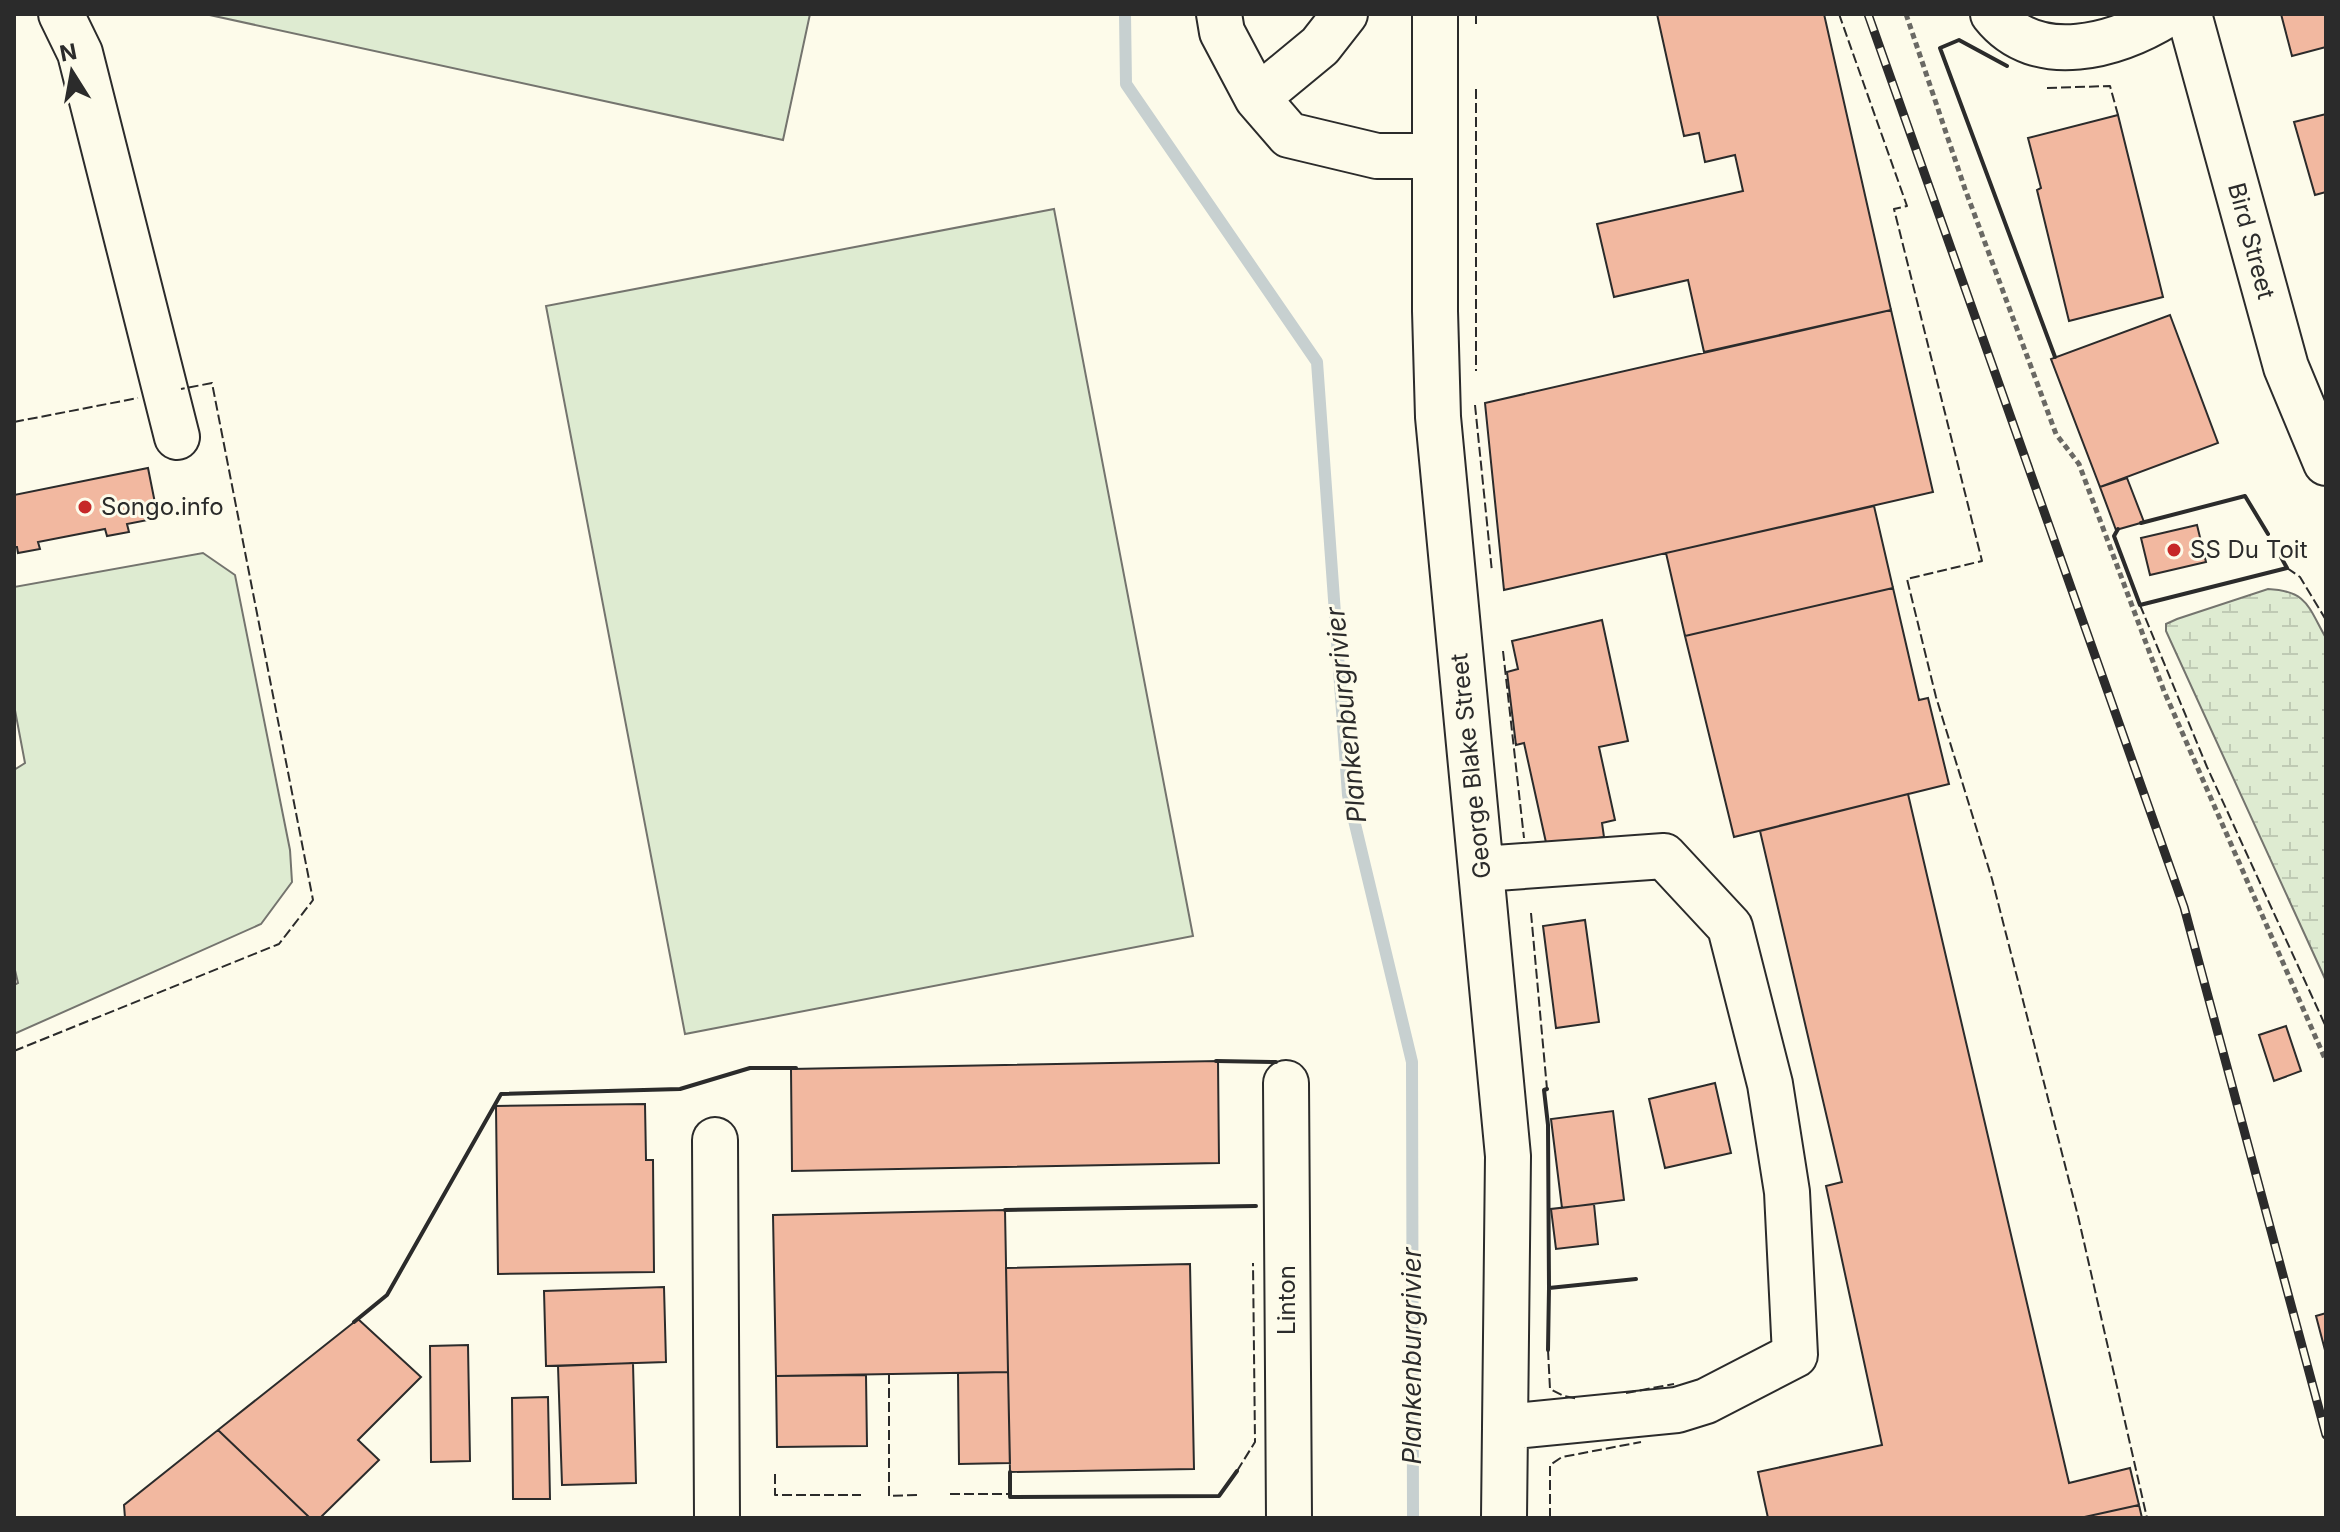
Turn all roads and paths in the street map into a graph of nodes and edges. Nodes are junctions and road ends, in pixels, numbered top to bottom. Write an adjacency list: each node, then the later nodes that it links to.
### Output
1 (61, 14): 11 (street)
2 (1219, 14): 9 (street)
3 (1345, 14): 9 (street)
4 (1435, 14): 10 (street, George Blake Street)
5 (1906, 14): 14 (path)
6 (1993, 14): 7 (street)
7 (2168, 14)
8 (2189, 14): 12 (street, Bird Street)
9 (1257, 98): 10 (street)
10 (1435, 156): 13 (street, George Blake Street)
11 (177, 437)
12 (2326, 463)
13 (1482, 869): 17 (street, George Blake Street); 17 (street)
14 (2326, 1061)
15 (1286, 1083): 19 (street, Linton)
16 (715, 1140): 18 (street)
17 (1505, 1427): 20 (street, George Blake Street)
18 (717, 1518)
19 (1289, 1518)
20 (1504, 1518)

